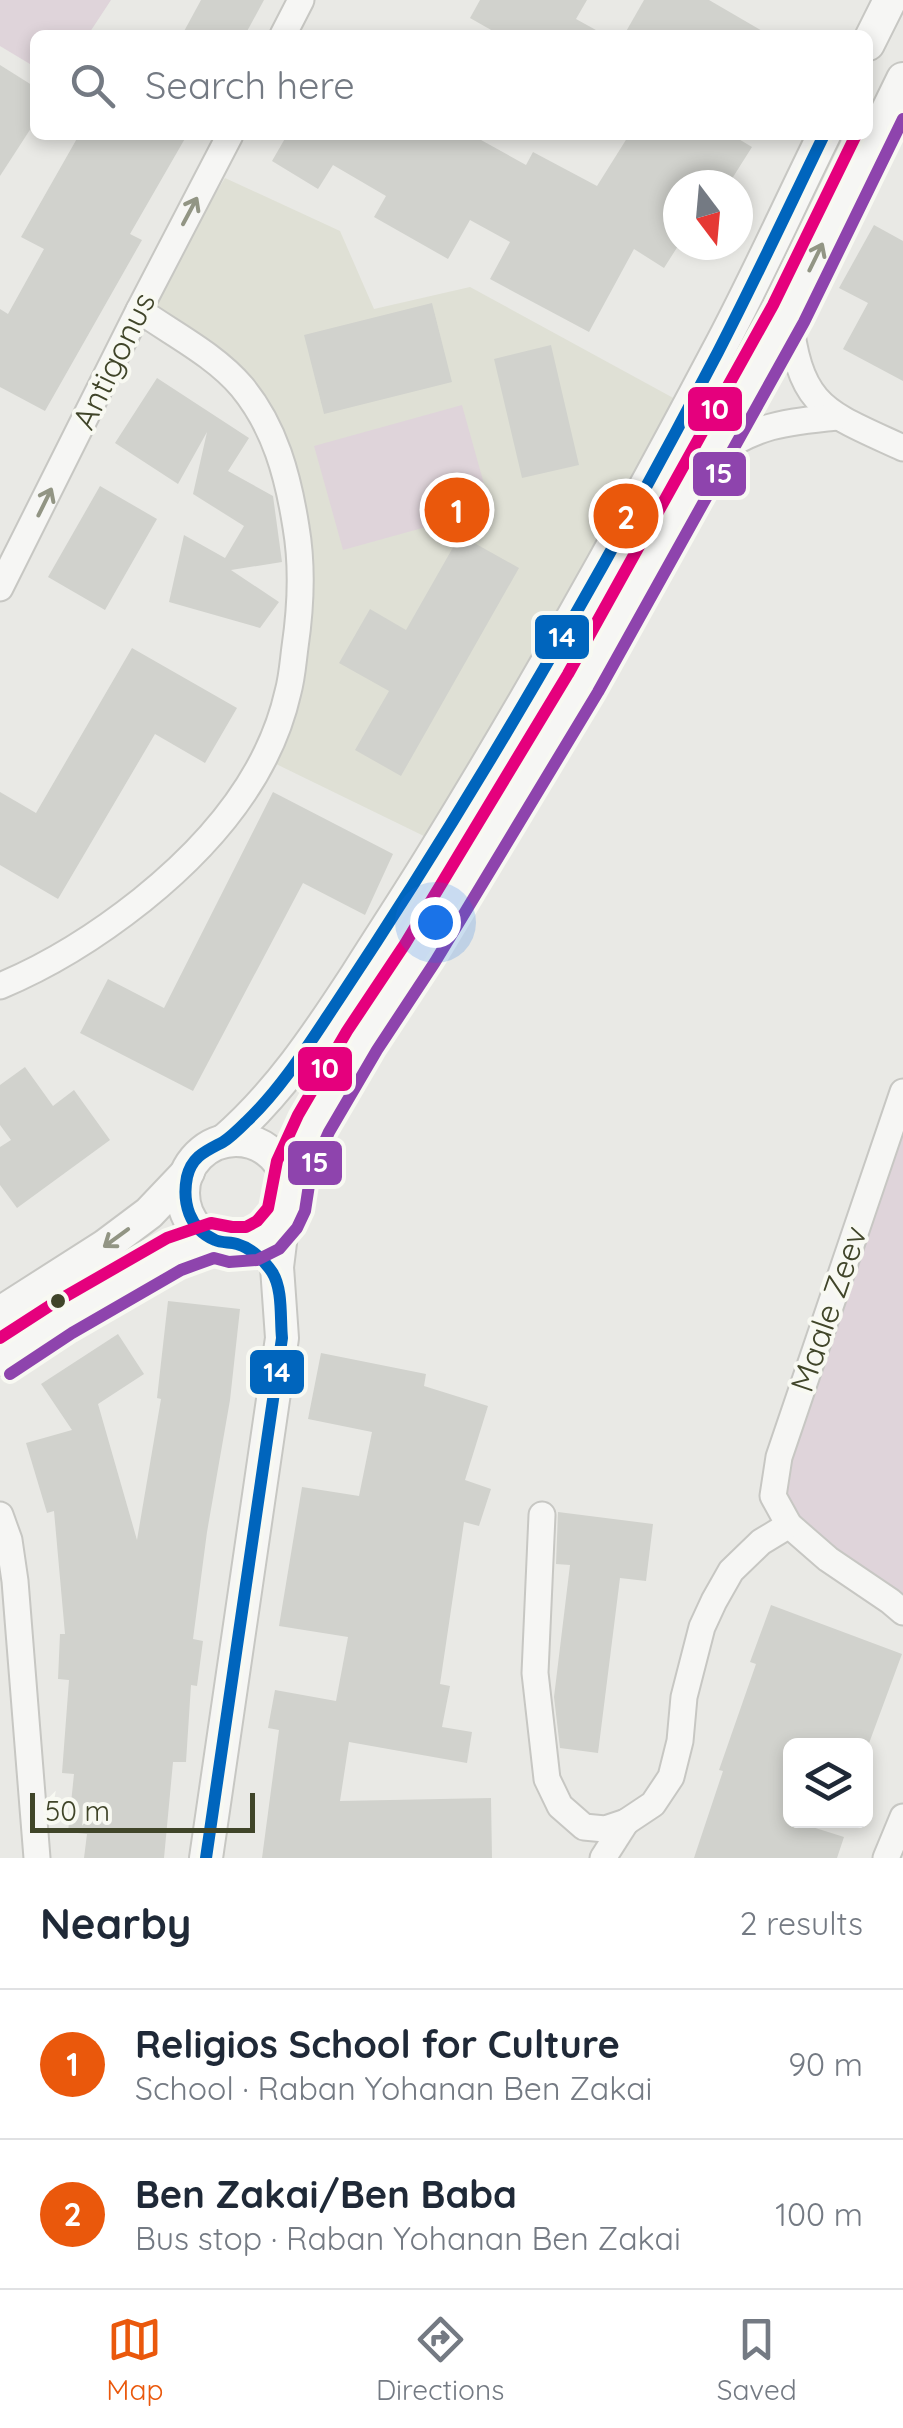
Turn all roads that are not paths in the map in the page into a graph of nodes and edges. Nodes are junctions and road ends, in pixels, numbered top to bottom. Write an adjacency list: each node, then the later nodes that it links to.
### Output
1 (301, 0): 3 (street)
2 (890, 0): 4 (street)
3 (286, 30)
4 (873, 34)
5 (903, 80): 9 (street, one-way to 5)
6 (227, 140): 8 (street, Antigonus, one-way to 6)
7 (822, 140): 16 (street)
8 (139, 310): 13 (street, Antigonus, one-way to 8); 14 (street)
9 (789, 313): 10 (street); 12 (street)
10 (838, 418): 11 (street); 12 (street)
11 (903, 448)
12 (711, 457): 18 (street)
13 (0, 588)
14 (0, 986)
15 (903, 1092): 25 (street, Maale Zeev)
16 (224, 1141): 17 (street); 18 (street)
17 (188, 1172): 19 (street); 21 (street, one-way to 21)
18 (286, 1206): 19 (street); 20 (street)
19 (228, 1243): 20 (street); 22 (street)
20 (278, 1286): 30 (street)
21 (0, 1313)
22 (0, 1359)
23 (542, 1514): 28 (street)
24 (0, 1515): 29 (street)
25 (789, 1525): 26 (street); 28 (street)
26 (903, 1612)
27 (903, 1817): 32 (street)
28 (626, 1822): 31 (street)
29 (37, 1858)
30 (206, 1858)
31 (602, 1858)
32 (886, 1858)

